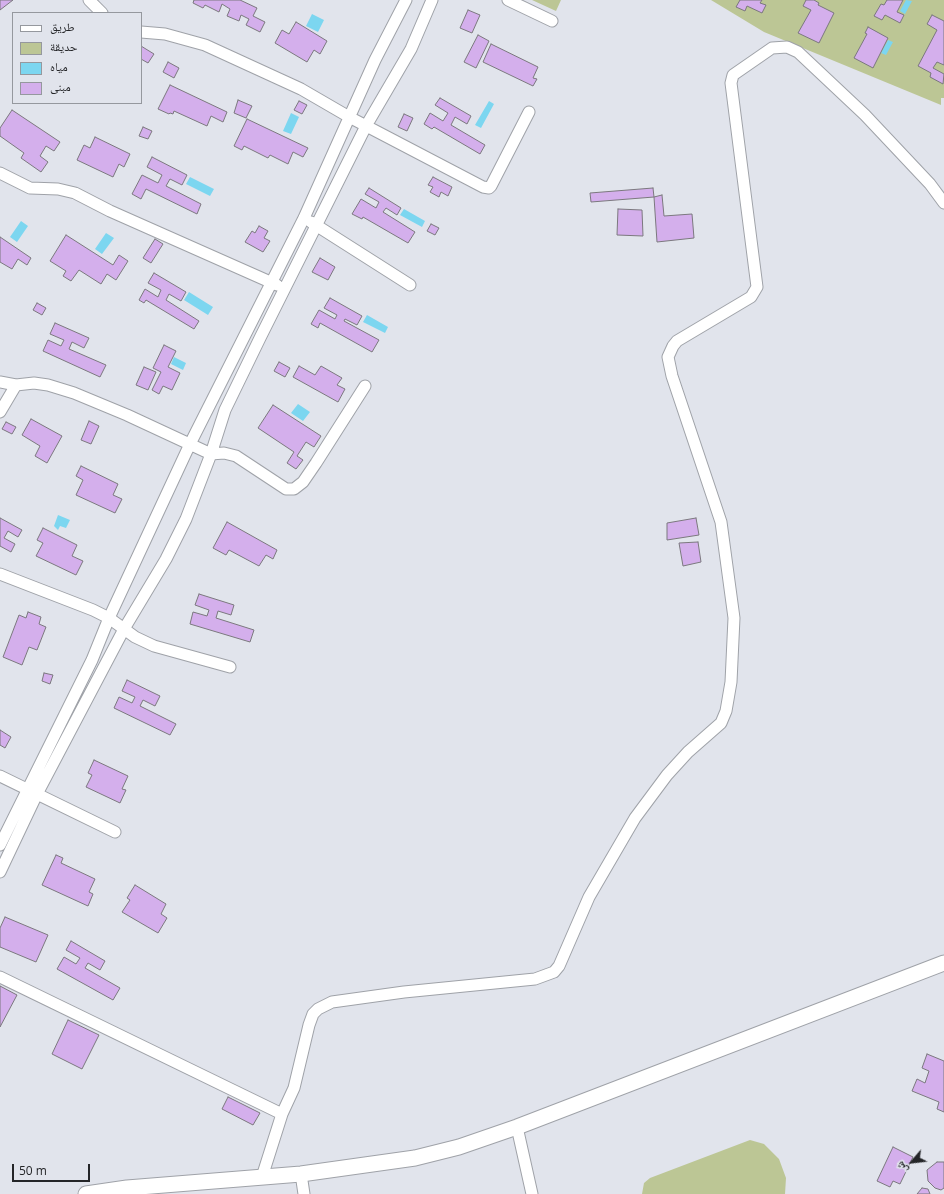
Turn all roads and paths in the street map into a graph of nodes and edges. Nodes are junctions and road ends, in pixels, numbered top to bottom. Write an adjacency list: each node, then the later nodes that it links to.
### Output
1 (89, 0): 5 (street)
2 (406, 0): 9 (street)
3 (432, 0): 10 (street)
4 (508, 0): 6 (street)
5 (101, 12)
6 (552, 21)
7 (142, 32): 9 (street)
8 (530, 112): 10 (street)
9 (351, 118): 10 (street); 13 (street)
10 (366, 126): 14 (street)
11 (0, 173): 15 (street)
12 (944, 203): 36 (street)
13 (304, 218): 14 (street); 15 (street)
14 (317, 226): 16 (street); 17 (street)
15 (271, 282): 17 (street); 22 (street)
16 (410, 284)
17 (284, 289): 23 (street)
18 (0, 382): 19 (street)
19 (16, 385): 21 (street); 22 (street)
20 (365, 386): 23 (street)
21 (0, 412)
22 (190, 444): 23 (street); 25 (street)
23 (211, 454): 26 (street)
24 (0, 574): 25 (street)
25 (109, 618): 26 (street); 29 (street)
26 (124, 629): 27 (street); 30 (street)
27 (230, 667)
28 (0, 776): 29 (street)
29 (27, 789): 30 (street); 32 (street)
30 (37, 794): 31 (street); 33 (street)
31 (115, 832)
32 (0, 845)
33 (0, 872)
34 (944, 963): 37 (main road)
35 (0, 977): 36 (street)
36 (282, 1114): 39 (street)
37 (517, 1127): 38 (main road); 42 (street)
38 (301, 1174): 39 (main road); 41 (street)
39 (262, 1177): 40 (main road)
40 (86, 1194)
41 (304, 1194)
42 (532, 1194)

